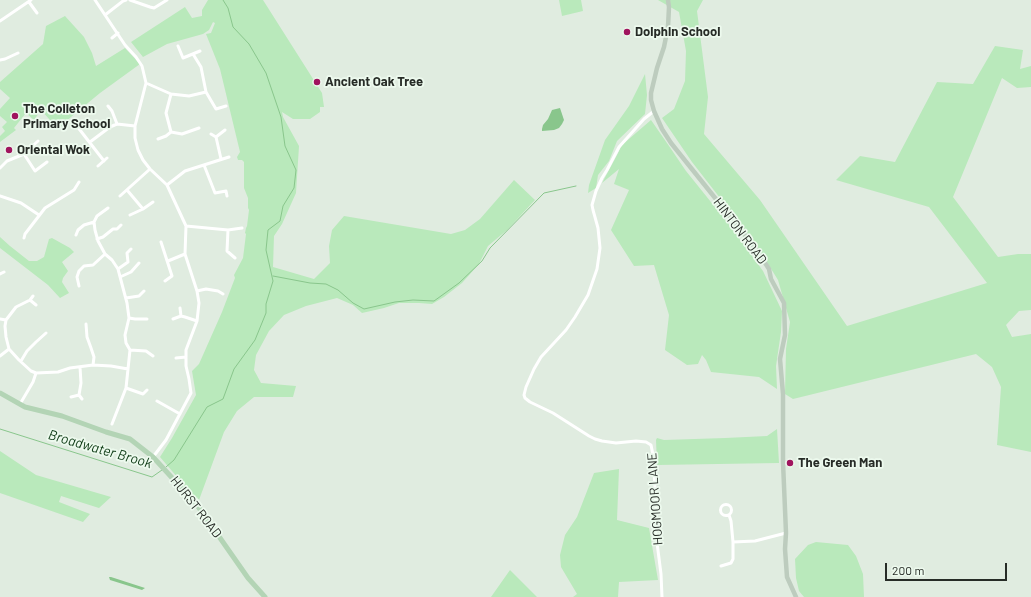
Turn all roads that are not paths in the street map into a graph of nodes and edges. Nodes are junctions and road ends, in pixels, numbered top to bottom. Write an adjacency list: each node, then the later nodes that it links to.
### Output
1 (95, 0): 10 (street)
2 (126, 0): 10 (street)
3 (130, 0): 7 (street)
4 (166, 0): 7 (street)
5 (668, 0): 26 (street, HINTON ROAD)
6 (30, 1): 9 (street); 11 (street)
7 (160, 4): 8 (street)
8 (163, 8)
9 (37, 13)
10 (105, 15): 12 (street)
11 (0, 21)
12 (118, 34): 13 (street); 21 (street)
13 (112, 38)
14 (178, 46): 17 (street)
15 (200, 52): 17 (street)
16 (18, 53): 18 (street)
17 (193, 54): 22 (street)
18 (13, 56): 19 (street); 20 (street)
19 (0, 60)
20 (16, 60)
21 (146, 84): 23 (street); 29 (street)
22 (206, 92): 23 (street); 25 (street)
23 (172, 94): 32 (street)
24 (108, 106): 28 (street)
25 (226, 106)
26 (654, 111): 128 (street, HINTON ROAD); 132 (street, HOGMOOR LANE)
27 (73, 121): 37 (street)
28 (117, 124): 29 (street); 37 (street)
29 (135, 126): 47 (street)
30 (199, 128): 32 (street)
31 (225, 130): 34 (street)
32 (171, 132): 35 (street)
33 (211, 134): 34 (street)
34 (216, 137): 41 (street)
35 (158, 139)
36 (38, 141): 38 (street)
37 (90, 142): 42 (street)
38 (24, 154): 43 (street); 46 (street)
39 (229, 157): 41 (street)
40 (107, 158): 42 (street)
41 (221, 159): 44 (street)
42 (104, 161): 45 (street)
43 (47, 162)
44 (204, 165): 49 (street); 51 (street)
45 (98, 166)
46 (0, 168)
47 (150, 169): 49 (street); 50 (street)
48 (79, 182): 59 (street)
49 (167, 184): 63 (street)
50 (126, 190): 53 (street); 58 (street)
51 (215, 193): 54 (street); 55 (street)
52 (0, 196): 59 (street)
53 (120, 196)
54 (227, 196)
55 (215, 198)
56 (153, 202): 58 (street)
57 (108, 208): 61 (street)
58 (143, 209): 60 (street)
59 (39, 215): 67 (street)
60 (130, 215)
61 (94, 222): 66 (street); 68 (street)
62 (121, 225): 68 (street)
63 (186, 226): 65 (street); 74 (street)
64 (242, 228): 65 (street)
65 (228, 230): 71 (street)
66 (76, 235)
67 (24, 238)
68 (97, 239): 73 (street)
69 (161, 242): 76 (street)
70 (131, 249): 78 (street)
71 (227, 251): 72 (street); 75 (street)
72 (222, 253)
73 (105, 254): 78 (street); 81 (street)
74 (185, 254): 76 (street); 83 (street)
75 (235, 258)
76 (168, 261): 80 (street)
77 (139, 263): 79 (street)
78 (118, 269): 79 (street)
79 (120, 277): 86 (street)
80 (165, 281)
81 (79, 286)
82 (144, 291): 86 (street)
83 (197, 291): 84 (street); 98 (street)
84 (223, 294)
85 (33, 296): 87 (street)
86 (126, 298): 92 (street)
87 (30, 300): 88 (street); 97 (street)
88 (36, 305)
89 (180, 308): 91 (street)
90 (142, 313): 94 (street)
91 (181, 316): 93 (street); 98 (street)
92 (129, 318): 94 (street); 106 (street)
93 (173, 318)
94 (141, 319): 95 (street)
95 (147, 319)
96 (0, 320): 97 (street)
97 (6, 320): 105 (street)
98 (197, 321): 109 (street)
99 (86, 324): 102 (street)
100 (46, 333): 103 (street)
101 (92, 334): 102 (street)
102 (86, 335): 112 (street)
103 (36, 342): 104 (street); 111 (street)
104 (39, 346)
105 (9, 349): 107 (street); 111 (street)
106 (130, 350): 108 (street); 114 (street)
107 (0, 356)
108 (153, 356)
109 (186, 357): 110 (street); 124 (street)
110 (176, 358)
111 (20, 361): 115 (street)
112 (93, 365): 113 (street); 114 (street)
113 (80, 367): 115 (street); 119 (street)
114 (128, 369): 116 (street)
115 (36, 373): 123 (street)
116 (126, 388): 117 (street); 125 (street)
117 (147, 390)
118 (0, 393): 123 (main road, HURST ROAD)
119 (79, 395): 120 (street); 121 (street)
120 (71, 397)
121 (82, 399)
122 (157, 401): 124 (street)
123 (20, 404): 126 (main road, HURST ROAD)
124 (180, 414): 126 (street)
125 (112, 424)
126 (153, 457): 131 (main road, HURST ROAD)
127 (729, 515): 129 (street)
128 (786, 533): 129 (street); 133 (street, HINTON ROAD)
129 (734, 542): 130 (street)
130 (721, 566)
131 (263, 596)
132 (662, 597)
133 (796, 597)

